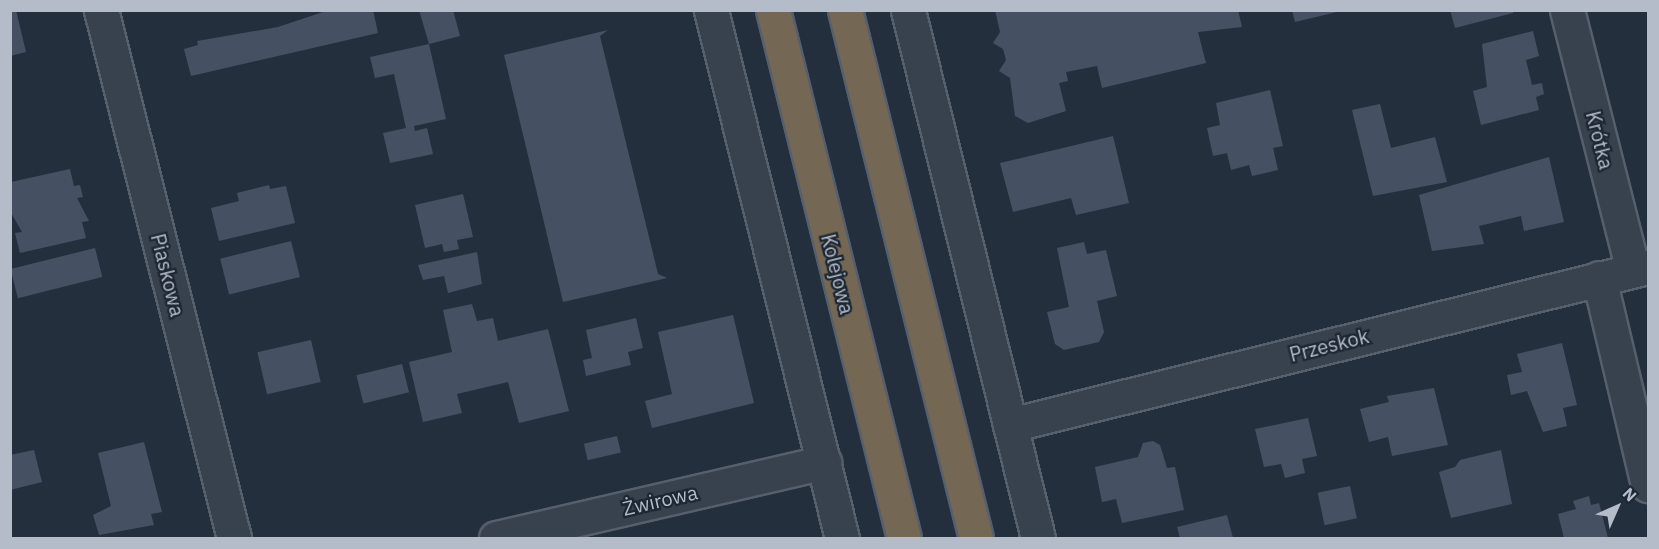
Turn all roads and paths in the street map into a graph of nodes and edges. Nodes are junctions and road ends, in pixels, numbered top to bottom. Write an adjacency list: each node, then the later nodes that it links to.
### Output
1 (101, 10): 12 (street, Piaskowa)
2 (711, 10): 10 (street)
3 (773, 10): 15 (highway, Kolejowa)
4 (845, 10): 16 (highway)
5 (908, 10): 9 (street)
6 (1567, 10): 7 (street, Krótka)
7 (1641, 269): 8 (street, Przeskok)
8 (1599, 278): 9 (street, Przeskok); 11 (street)
9 (1010, 424): 17 (street)
10 (824, 462): 13 (street, Żwirowa); 14 (street)
11 (1648, 486)
12 (234, 538)
13 (496, 538)
14 (842, 538)
15 (904, 538)
16 (976, 538)
17 (1038, 538)

